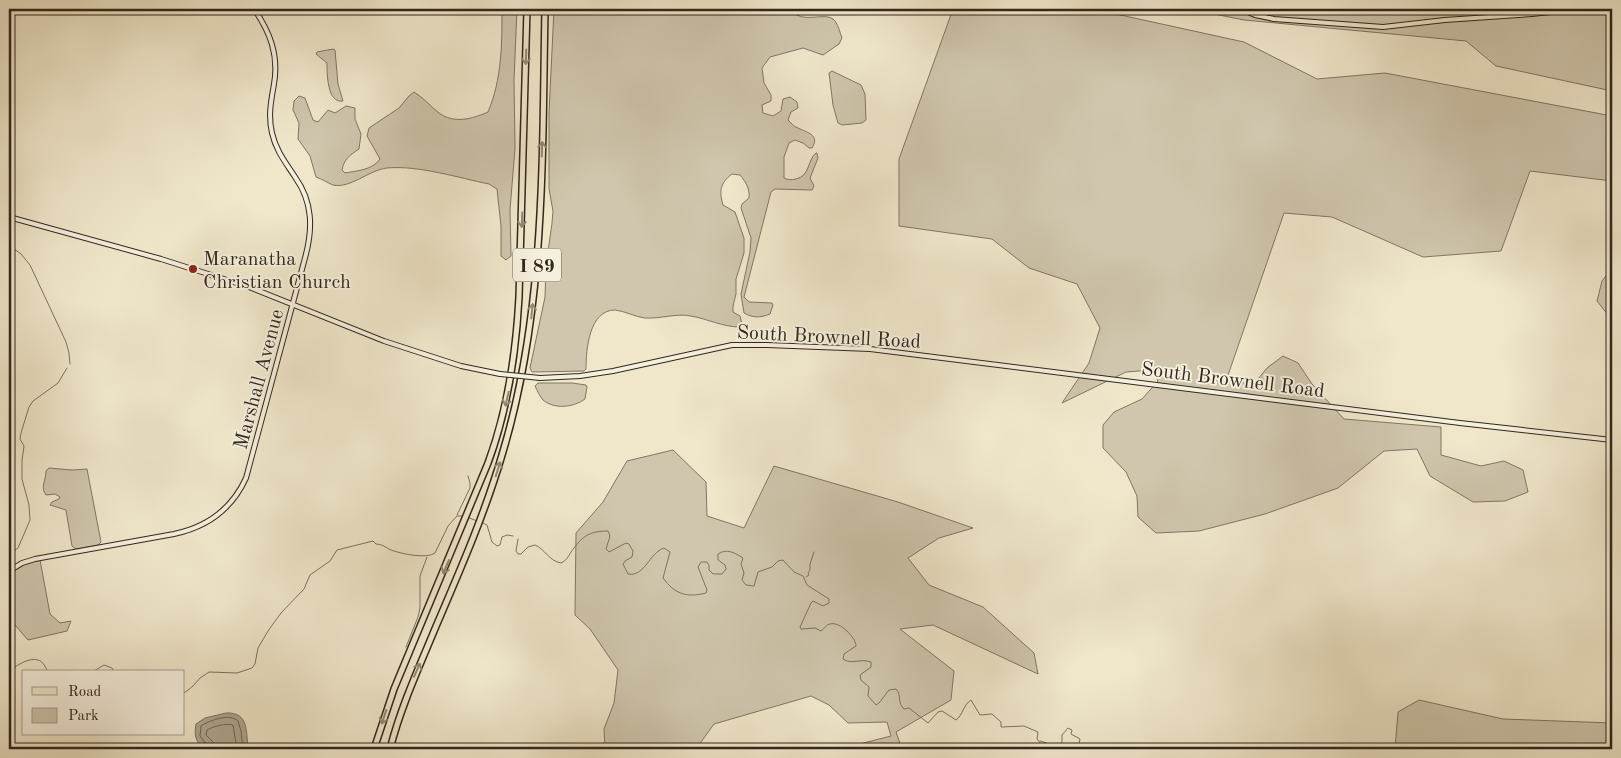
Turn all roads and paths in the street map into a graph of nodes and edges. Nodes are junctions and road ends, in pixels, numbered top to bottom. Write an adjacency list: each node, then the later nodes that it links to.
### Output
1 (254, 9): 7 (street, Marshall Avenue)
2 (528, 9): 10 (highway, I 89, one-way to 10)
3 (545, 9): 11 (highway, I 89, one-way to 3)
4 (1240, 9): 5 (main road)
5 (1577, 9)
6 (9, 217): 7 (street, South Brownell Road)
7 (293, 304): 8 (street, South Brownell Road, bridge); 9 (street, Marshall Avenue)
8 (1612, 440)
9 (9, 571)
10 (374, 749)
11 (390, 749)

